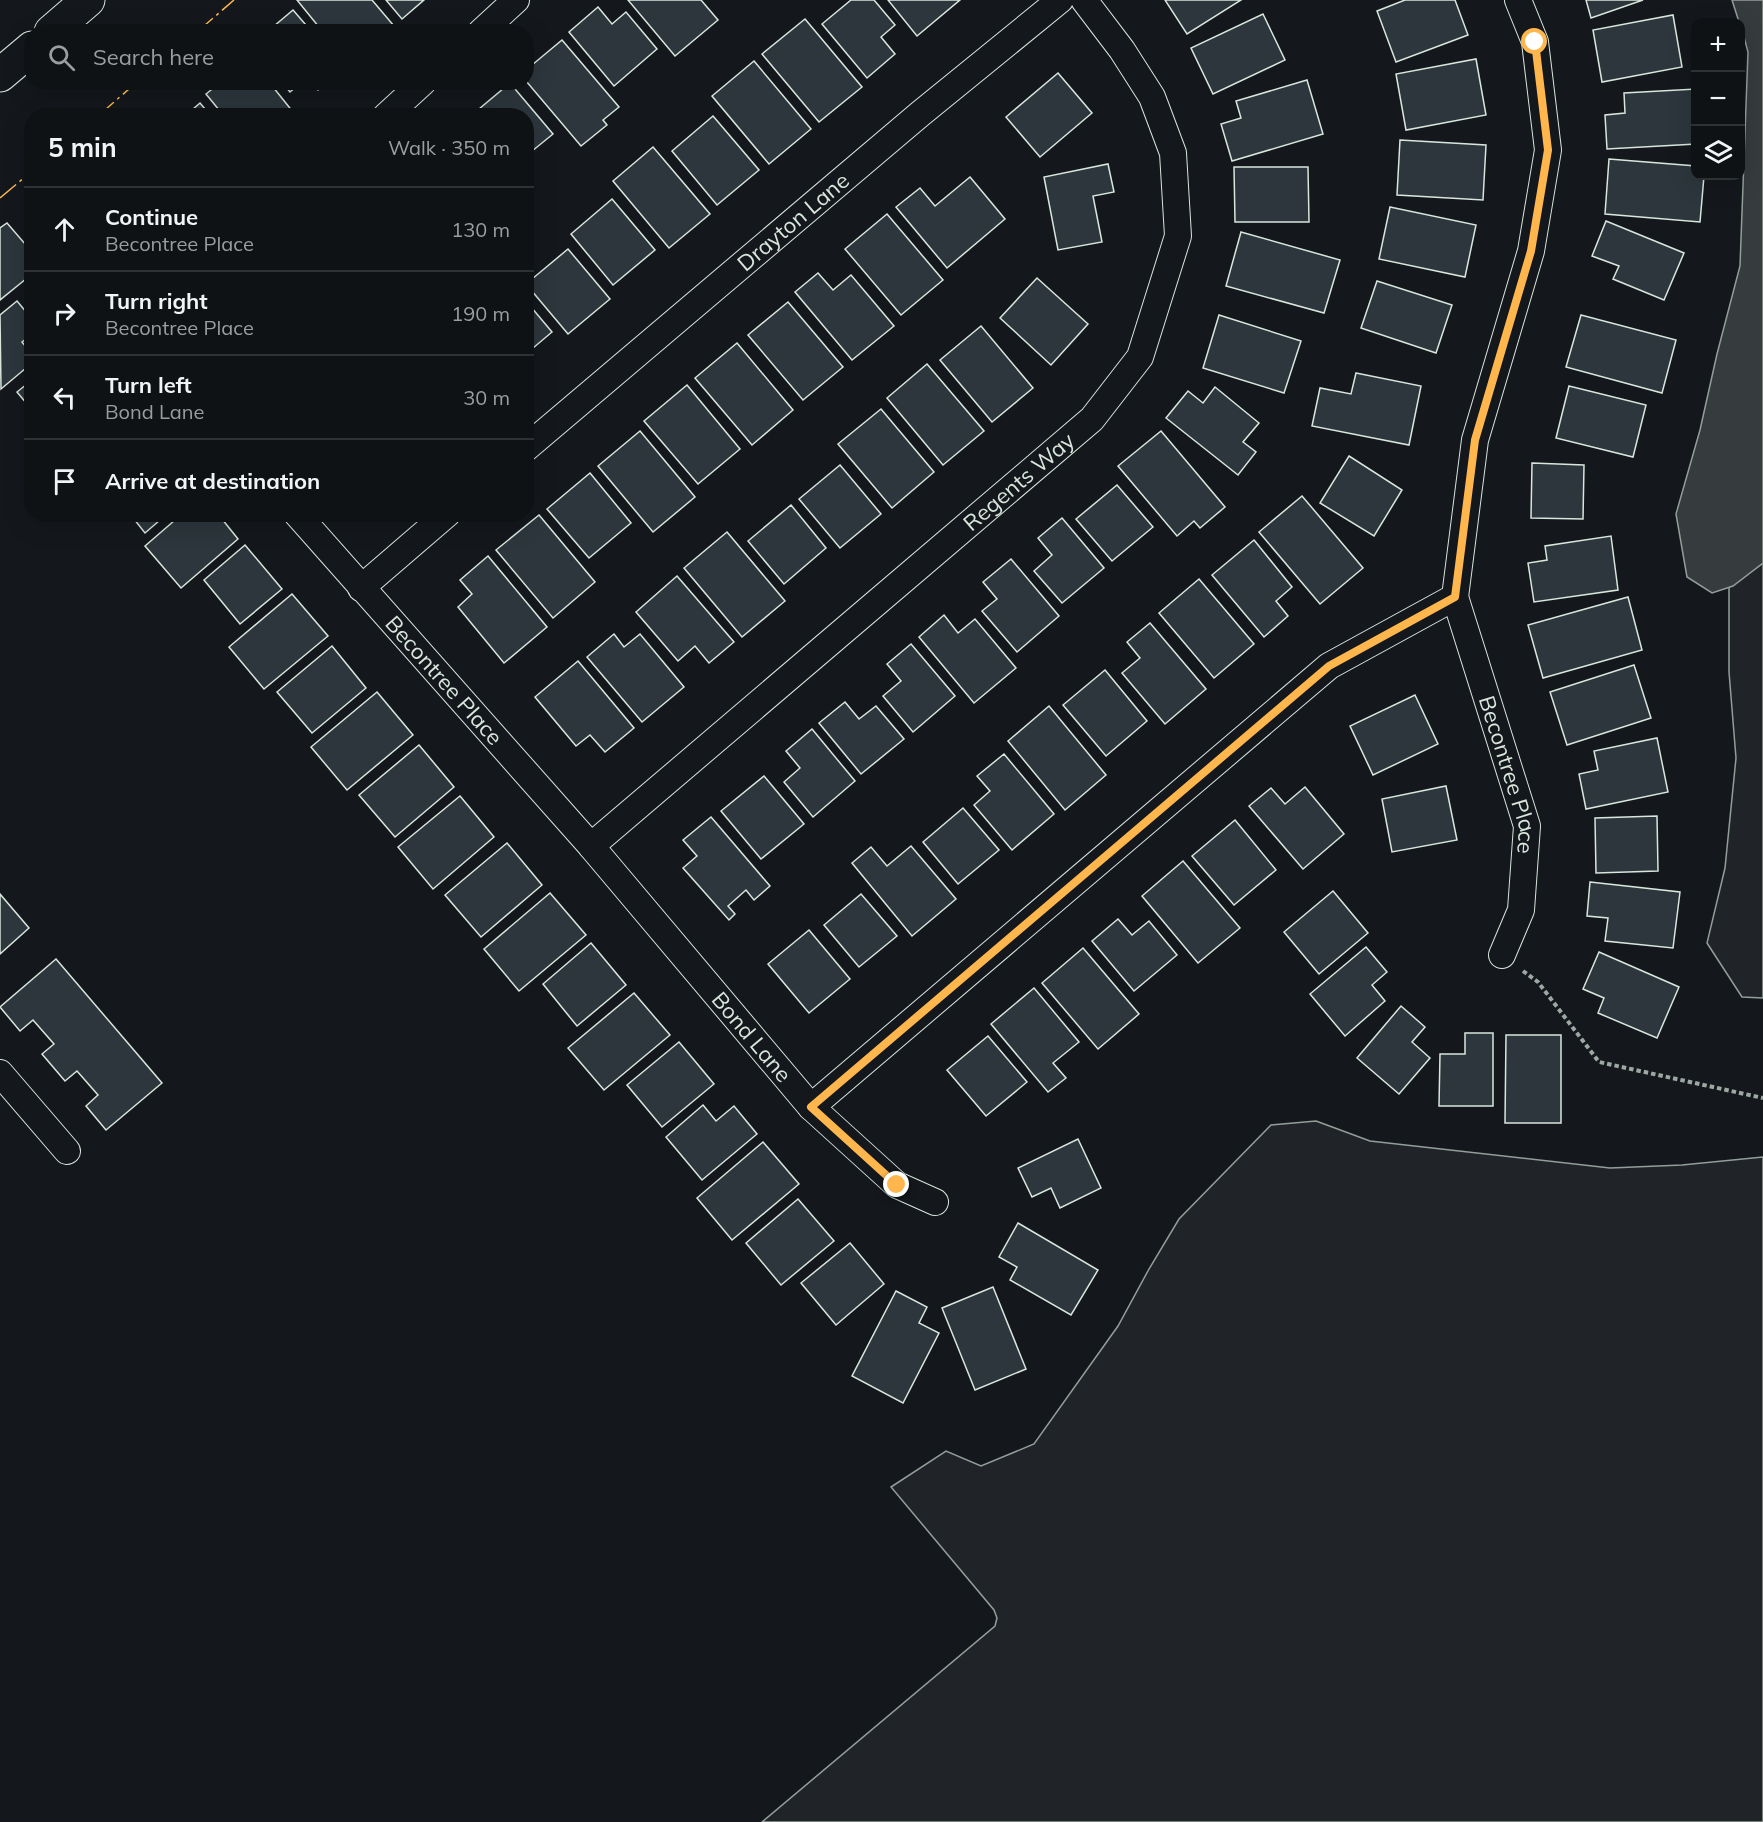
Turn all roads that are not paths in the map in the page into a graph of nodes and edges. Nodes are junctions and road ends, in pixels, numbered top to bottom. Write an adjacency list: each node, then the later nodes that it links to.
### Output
1 (88, 0): 6 (main road)
2 (516, 0): 7 (street)
3 (1060, 0): 12 (street, Drayton Lane)
4 (1084, 0): 17 (street, Regents Way)
5 (1518, 0): 16 (street, Becontree Place)
6 (60, 24)
7 (490, 24)
8 (24, 55): 9 (main road)
9 (0, 75)
10 (414, 90): 11 (street)
11 (395, 108)
12 (534, 440)
13 (304, 522): 15 (street, Becontree Place)
14 (438, 522): 15 (street)
15 (361, 588): 17 (street, Becontree Place)
16 (1455, 597): 18 (street, Becontree Place); 20 (street)
17 (591, 846): 20 (street, Bond Lane)
18 (1502, 955)
19 (0, 1073): 21 (street)
20 (811, 1107): 22 (street, Bond Lane)
21 (67, 1151)
22 (935, 1202)

